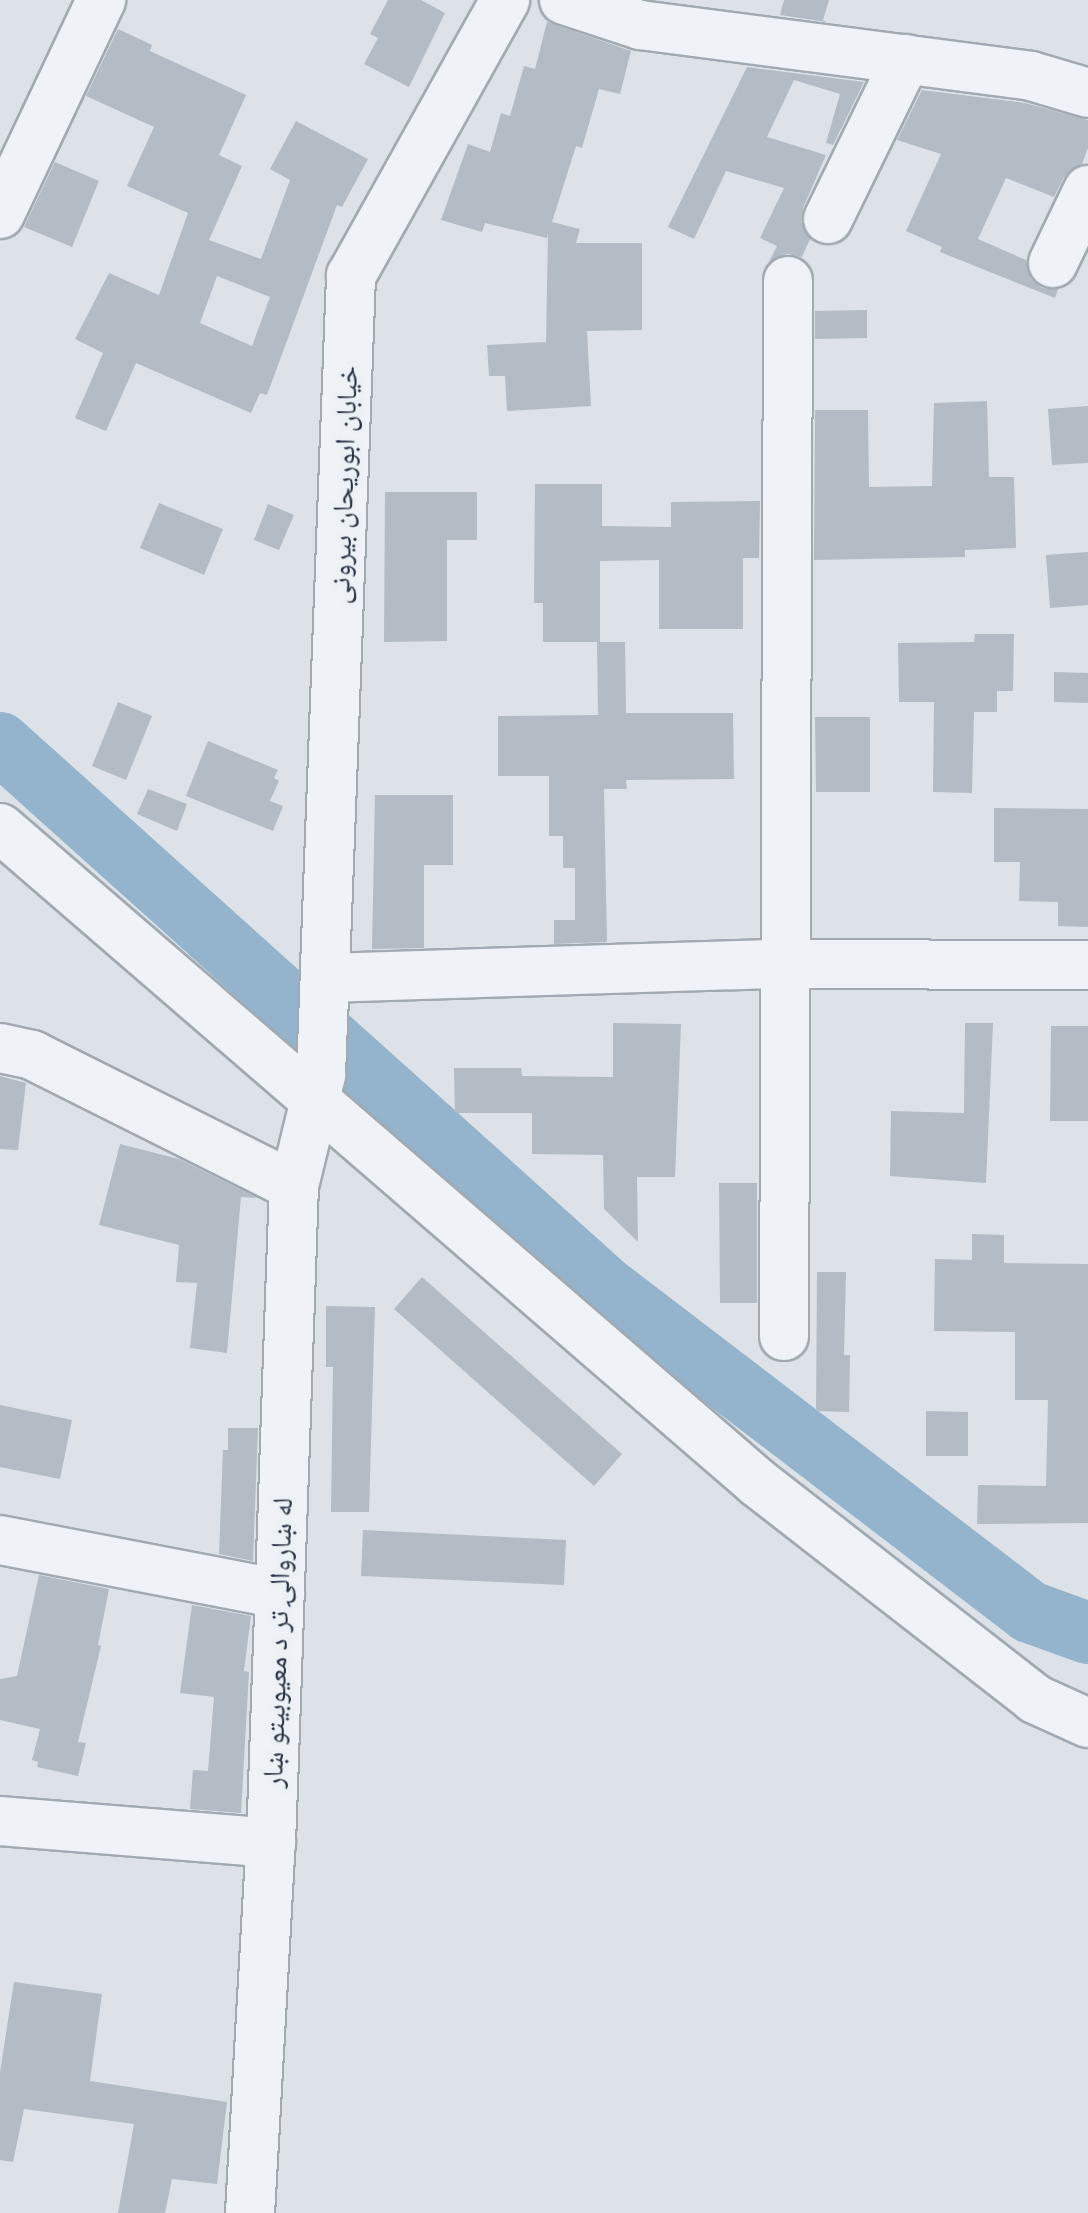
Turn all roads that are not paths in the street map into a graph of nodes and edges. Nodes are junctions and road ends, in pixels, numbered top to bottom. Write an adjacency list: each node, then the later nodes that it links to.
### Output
1 (101, 0): 8 (street)
2 (505, 0): 15 (street, خیابان ابوریحان بیرونی)
3 (564, 0): 4 (street)
4 (692, 16): 5 (street)
5 (906, 59): 6 (street); 9 (street)
6 (1088, 93)
7 (1088, 190): 10 (street)
8 (0, 214)
9 (828, 219)
10 (1053, 263)
11 (788, 280): 13 (street)
12 (0, 828): 17 (street)
13 (784, 964): 14 (street); 15 (street); 19 (street)
14 (1088, 965)
15 (325, 994): 17 (street, خیابان ابوریحان بیرونی)
16 (0, 1048): 18 (street)
17 (319, 1088): 18 (street, له ښاروالۍ تر د معیوبیتو ښار); 22 (street)
18 (294, 1186): 21 (street, له ښاروالۍ تر د معیوبیتو ښار)
19 (784, 1336)
20 (0, 1540): 21 (street)
21 (280, 1594): 24 (street, له ښاروالۍ تر د معیوبیتو ښار)
22 (1088, 1723)
23 (0, 1821): 24 (street)
24 (272, 1843): 25 (street, له ښاروالۍ تر د معیوبیتو ښار)
25 (250, 2213)

